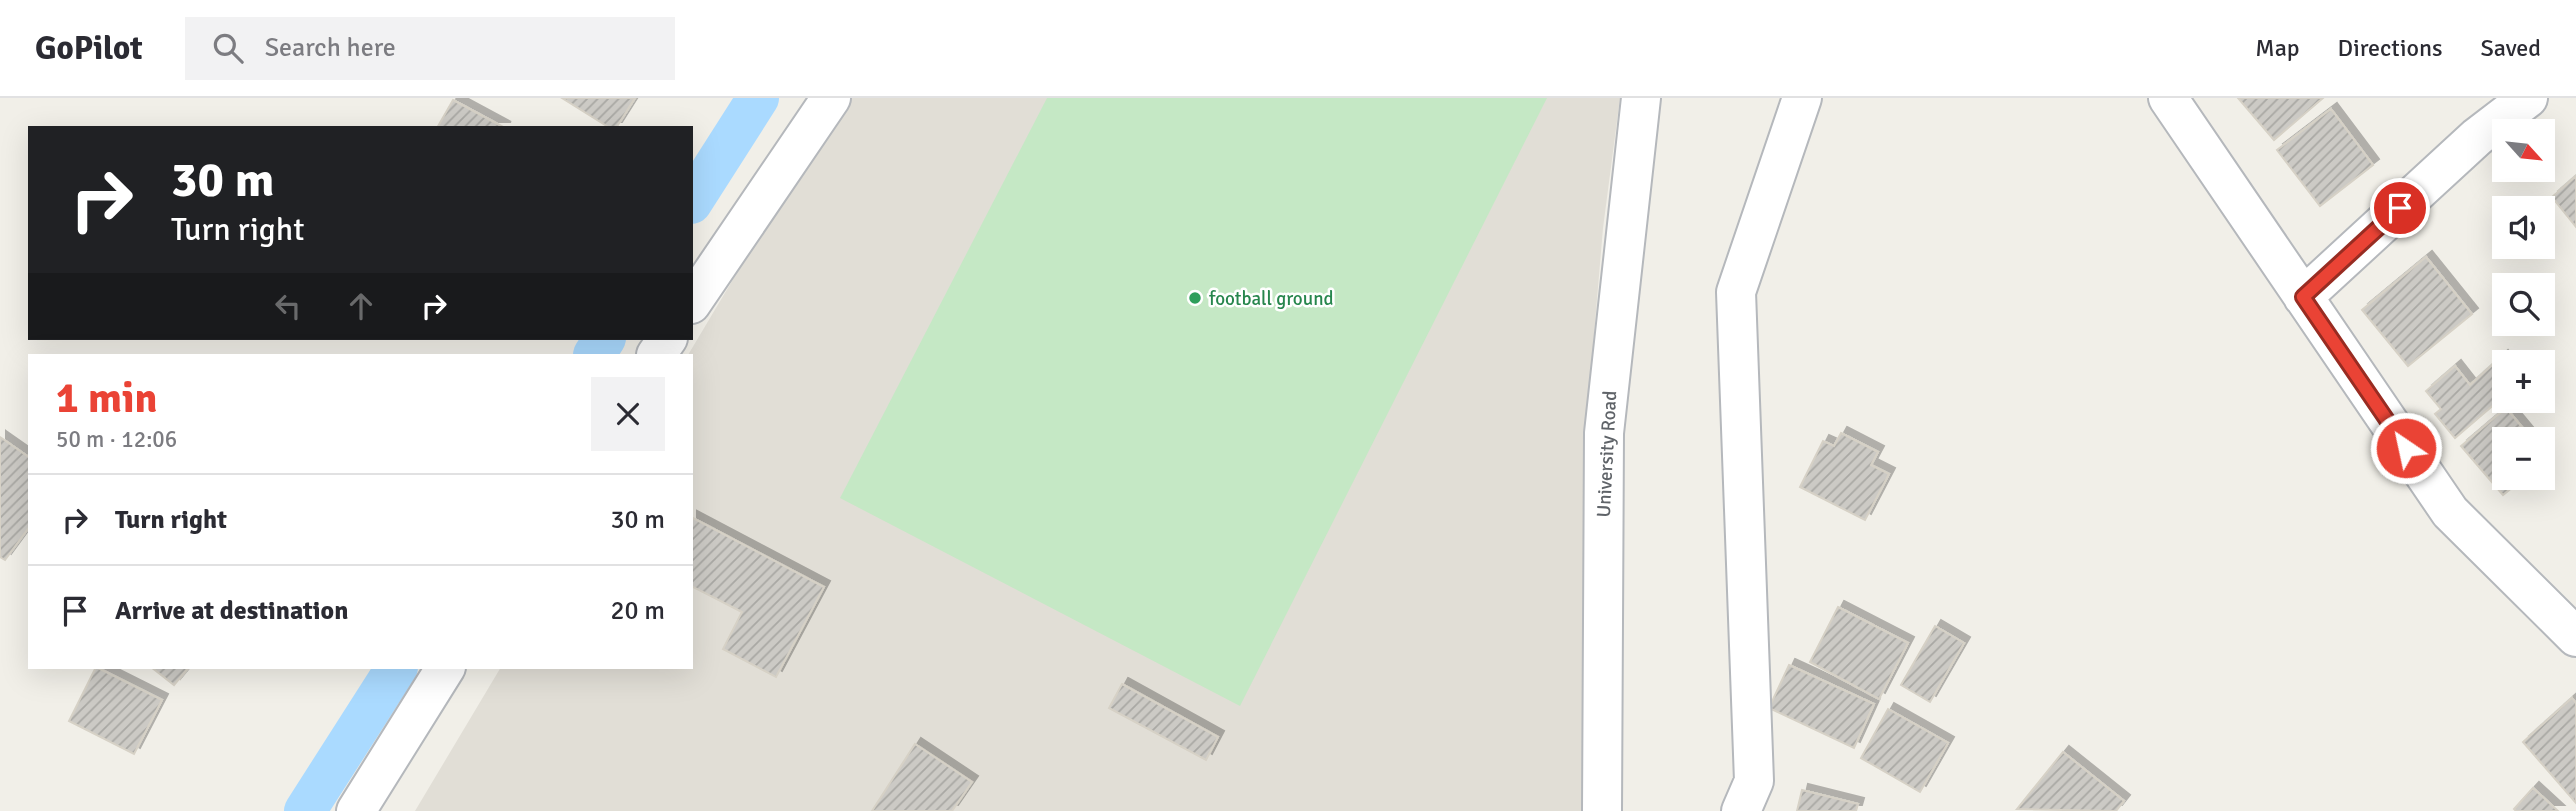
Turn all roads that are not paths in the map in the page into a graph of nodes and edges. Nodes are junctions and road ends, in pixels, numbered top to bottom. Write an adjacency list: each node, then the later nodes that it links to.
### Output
1 (831, 98): 7 (street)
2 (1640, 98): 11 (street, University Road)
3 (1802, 98): 12 (street)
4 (2168, 98): 6 (street)
5 (2528, 98): 6 (street)
6 (2303, 297): 8 (street)
7 (693, 301)
8 (2576, 637)
9 (445, 669): 10 (street)
10 (355, 811)
11 (1601, 811)
12 (1741, 811)

